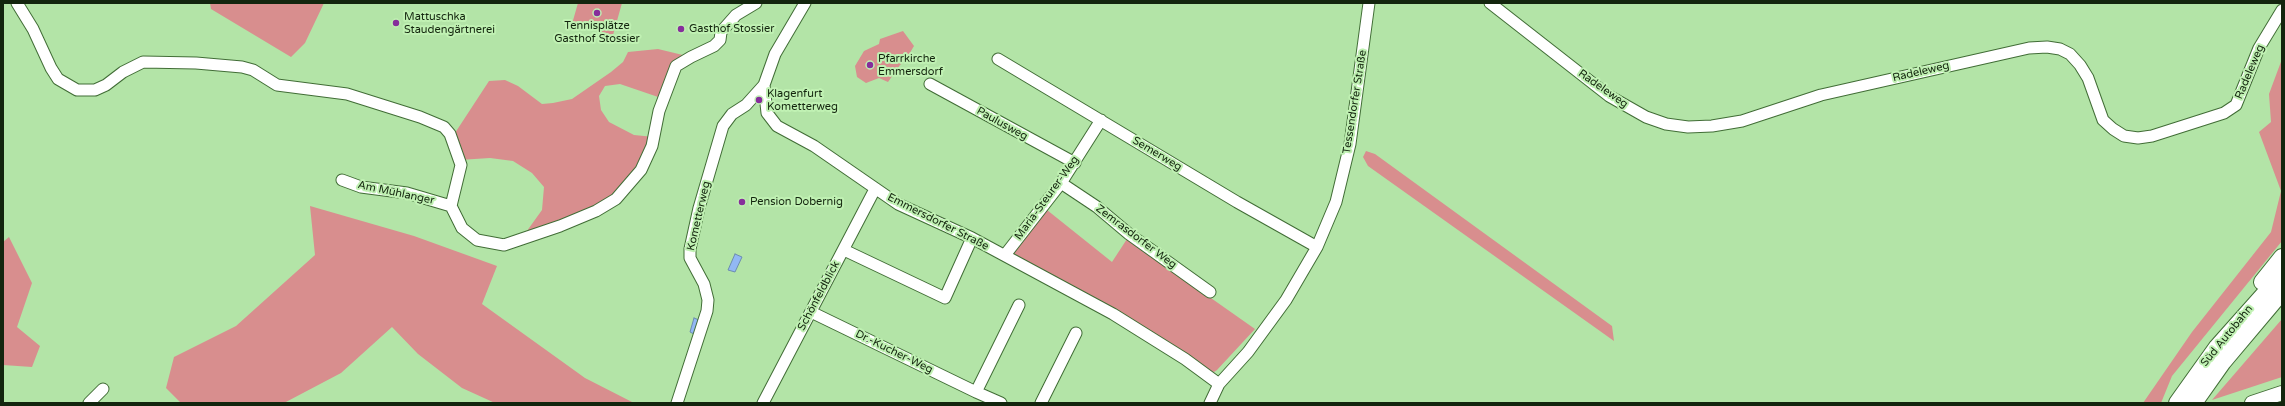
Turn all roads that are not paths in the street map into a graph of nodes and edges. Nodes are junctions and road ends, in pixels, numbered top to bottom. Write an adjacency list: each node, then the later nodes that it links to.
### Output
1 (17, 3): 17 (street)
2 (756, 3): 17 (street)
3 (806, 3): 8 (street)
4 (1369, 3): 19 (street, Tessendorfer Straße)
5 (1490, 3): 6 (street, Radeleweg)
6 (2282, 10)
7 (998, 59): 12 (street, Semerweg)
8 (764, 84): 10 (street, Kometterweg); 11 (street)
9 (930, 84): 13 (street, Paulusweg)
10 (746, 104): 11 (street); 35 (street, Kometterweg)
11 (767, 114): 16 (street, Emmersdorfer Straße)
12 (1101, 120): 13 (street, Maria-Steurer-Weg); 19 (street, Semerweg)
13 (1075, 163): 15 (street, Maria-Steurer-Weg)
14 (342, 180): 17 (street, Am Mühlanger)
15 (1061, 183): 21 (street, Maria-Steurer-Weg); 24 (street, Zemrasdorfer Weg)
16 (875, 189): 18 (street, Emmersdorfer Straße); 20 (street, Schönfeldblick)
17 (451, 206)
18 (972, 238): 20 (street); 21 (street, Emmersdorfer Straße)
19 (1317, 247): 30 (street, Tessendorfer Straße)
20 (844, 250): 27 (street, Schönfeldblick)
21 (1005, 255): 30 (street, Emmersdorfer Straße)
22 (2282, 256): 28 (highway)
23 (2282, 274): 28 (highway, Süd Autobahn)
24 (1210, 292)
25 (2282, 292): 41 (highway, Süd Autobahn)
26 (1019, 305): 32 (street)
27 (811, 312): 32 (street, Dr.-Kucher-Weg); 36 (street, Schönfeldblick)
28 (2231, 330): 40 (highway, Süd Autobahn)
29 (1076, 333): 38 (street)
30 (1219, 384): 39 (street, Tessendorfer Straße)
31 (103, 388): 34 (street)
32 (976, 392): 37 (street, Dr.-Kucher-Weg)
33 (2282, 393): 42 (main road)
34 (90, 403)
35 (677, 403)
36 (763, 403)
37 (1001, 403)
38 (1041, 403)
39 (1210, 403)
40 (2177, 403)
41 (2194, 403)
42 (2252, 403)

